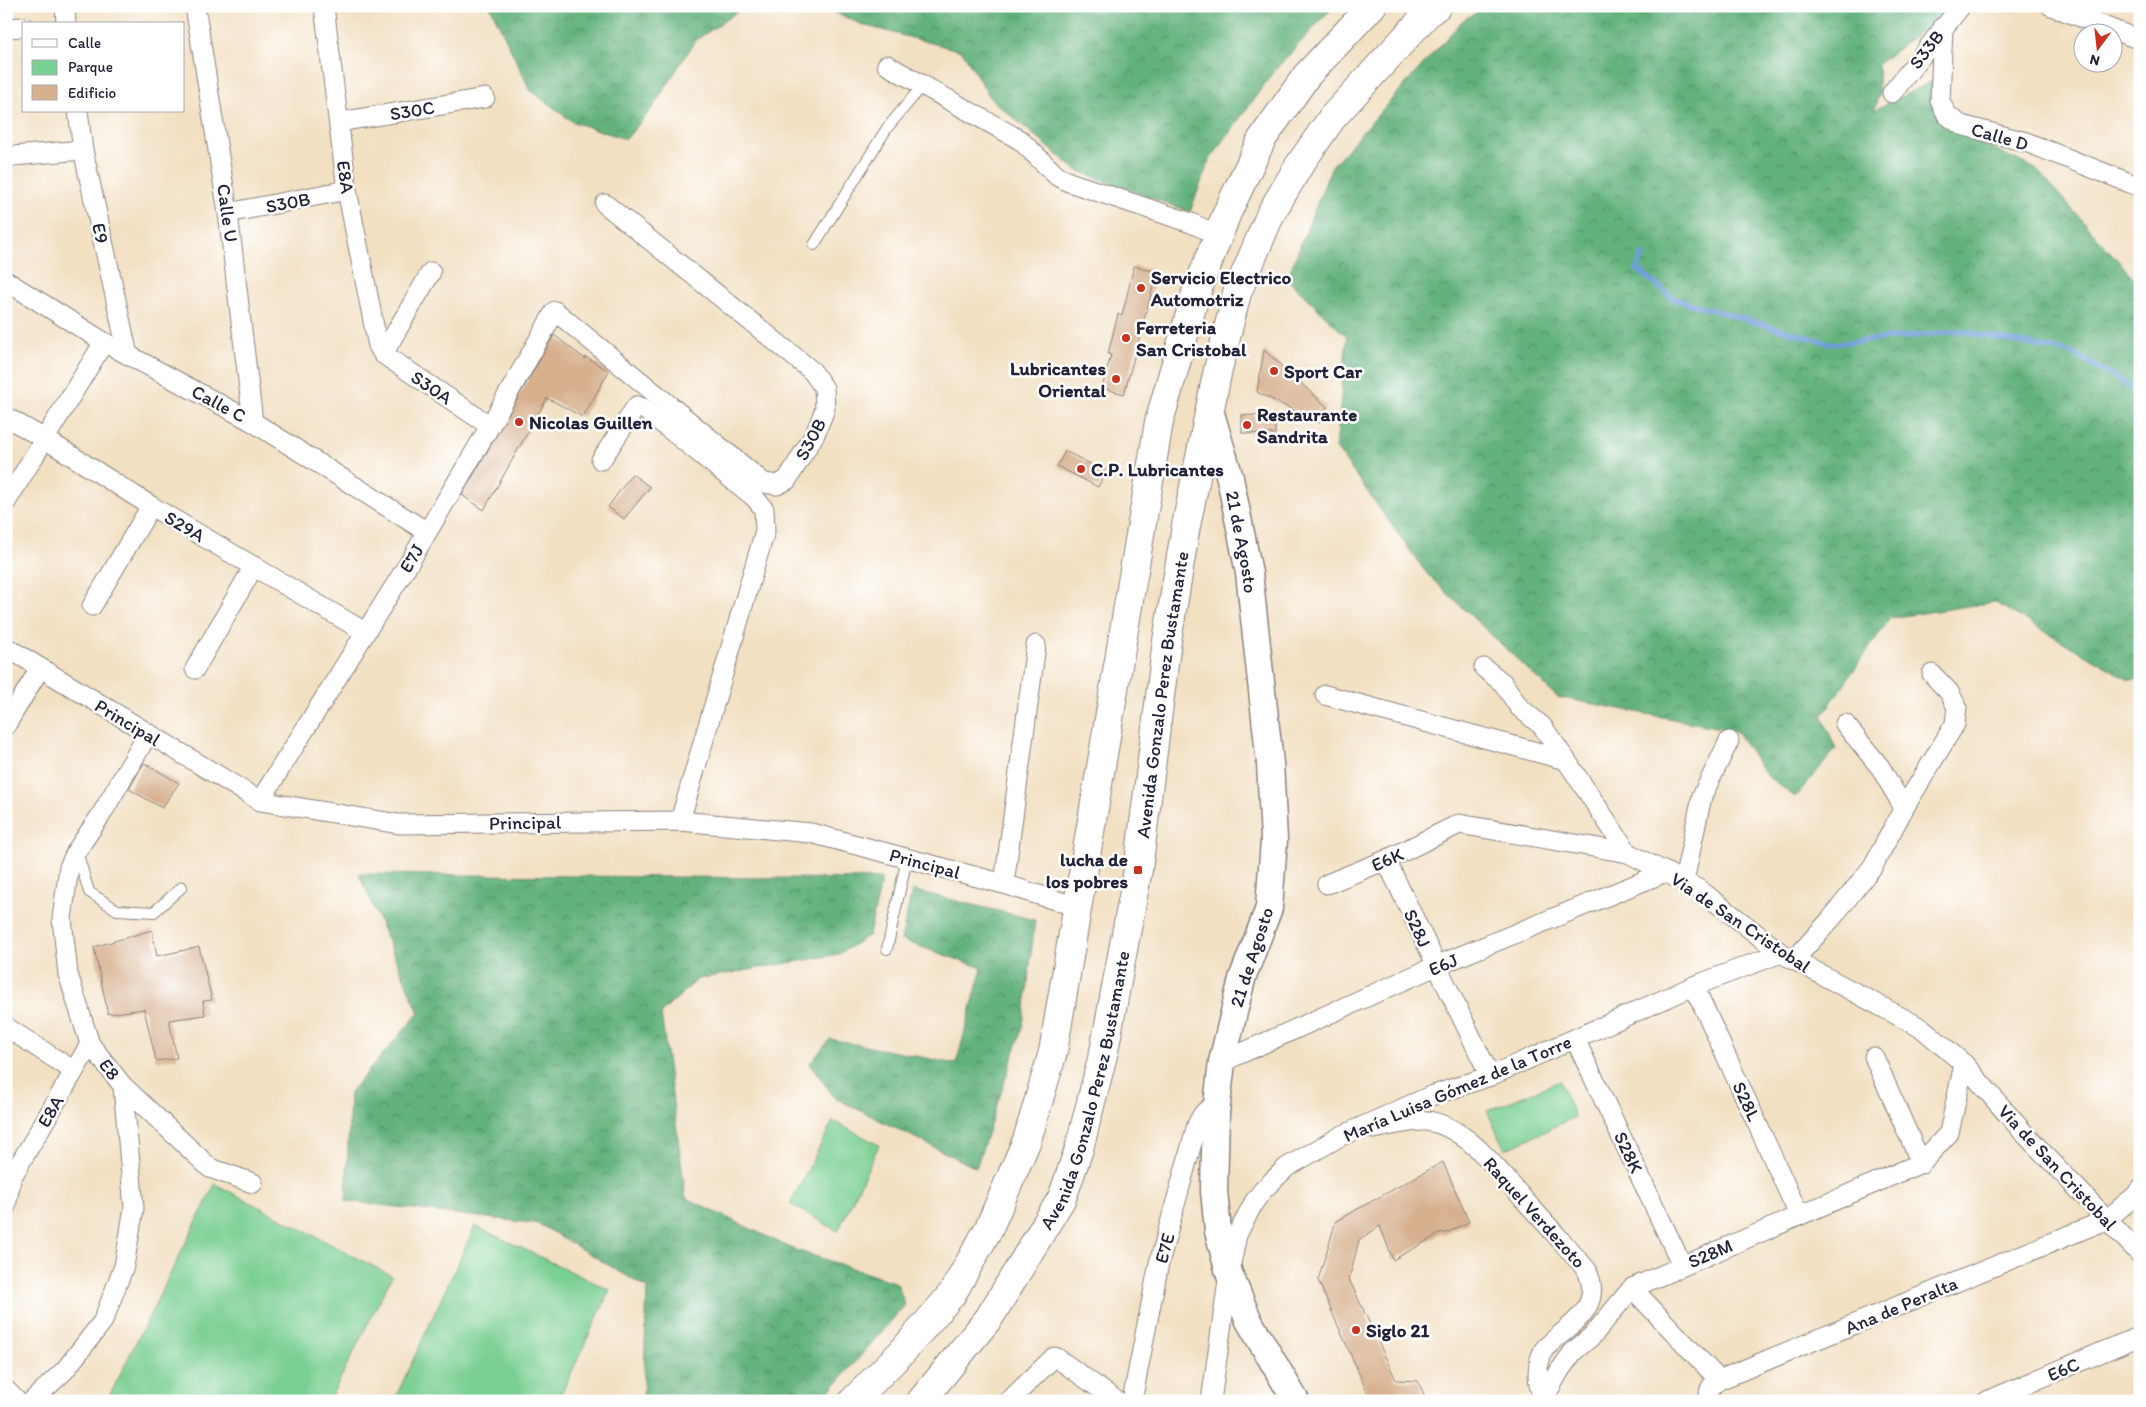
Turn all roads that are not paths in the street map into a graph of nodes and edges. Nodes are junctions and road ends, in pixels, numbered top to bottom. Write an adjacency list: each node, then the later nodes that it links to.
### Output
1 (195, 6): 22 (street, Calle U)
2 (324, 6): 16 (street, E8A)
3 (1372, 6): 23 (main road, Avenida Gonzalo Perez Bustamante)
4 (1437, 6): 31 (main road, Avenida Gonzalo Perez Bustamante)
5 (1961, 6): 8 (street, S33B)
6 (2051, 6): 10 (street)
7 (22, 27): 9 (street)
8 (1943, 27): 13 (street, S33B); 19 (street, Calle D)
9 (6, 28)
10 (2140, 40)
11 (887, 65): 12 (street)
12 (922, 85): 23 (street); 24 (lane)
13 (1892, 93)
14 (485, 98): 16 (street, S30C)
15 (78, 112): 17 (street, E9)
16 (339, 122): 20 (street, E8A)
17 (83, 150): 18 (street); 30 (street, E9)
18 (13, 156)
19 (2140, 186)
20 (347, 190): 22 (street, S30B); 29 (street, E8A)
21 (605, 204): 27 (street, S30B)
22 (228, 213): 33 (street, Calle U)
23 (1218, 235): 67 (main road, Avenida Gonzalo Perez Bustamante)
24 (814, 245)
25 (431, 272): 29 (street)
26 (6, 281): 28 (street, Calle C)
27 (555, 311): 34 (street, E7J)
28 (104, 342): 30 (street, Calle C); 35 (street)
29 (381, 350): 34 (street, S30A)
30 (128, 354): 33 (street, Calle C)
31 (1210, 410): 76 (street, 21 de Agosto); 101 (main road, Avenida Gonzalo Perez Bustamante)
32 (6, 417): 35 (street, S29A)
33 (253, 422): 39 (street, Calle C)
34 (490, 426): 39 (street, E7J)
35 (45, 439): 37 (street); 38 (street, S29A)
36 (601, 460): 57 (street)
37 (6, 502)
38 (150, 506): 40 (street, S29A); 41 (street)
39 (427, 532): 42 (street, E7J)
40 (254, 566): 42 (street, S29A); 47 (street)
41 (92, 606)
42 (364, 632): 55 (street, E7J)
43 (1036, 645): 64 (street)
44 (6, 647): 45 (street, Principal)
45 (40, 668): 51 (street); 52 (street, Principal)
46 (1484, 668): 54 (street, Via de San Cristobal)
47 (195, 669)
48 (1932, 674): 56 (street)
49 (1325, 695): 54 (street)
50 (1845, 724): 56 (street)
51 (6, 725)
52 (148, 734): 55 (street, Principal); 58 (street, E8)
53 (1729, 741): 63 (street)
54 (1566, 760): 59 (street, Via de San Cristobal)
55 (260, 801): 57 (street, Principal)
56 (1904, 808): 69 (street)
57 (680, 821): 60 (street, Principal)
58 (77, 850): 66 (lane); 74 (street, E8)
59 (1628, 853): 61 (street, E6K); 62 (street, Via de San Cristobal)
60 (907, 858): 64 (street, Principal); 68 (lane)
61 (1386, 860): 65 (street, E6K); 70 (street, S28J)
62 (1666, 872): 63 (street, Via de San Cristobal); 70 (street, E6J)
63 (1684, 881): 69 (street, Via de San Cristobal)
64 (1004, 884): 67 (street, Principal)
65 (1327, 884)
66 (182, 887)
67 (1077, 907): 100 (main road, Avenida Gonzalo Perez Bustamante)
68 (887, 949)
69 (1788, 957): 71 (street, María Luisa Gómez de la Torre); 77 (street, Via de San Cristobal)
70 (1436, 966): 76 (street, E6J); 79 (street, S28J)
71 (1694, 986): 73 (street, María Luisa Gómez de la Torre); 88 (street, S28L)
72 (6, 1027): 78 (street)
73 (1576, 1039): 79 (street, María Luisa Gómez de la Torre); 91 (street, S28K)
74 (90, 1044): 78 (street, E8A); 80 (street, E8)
75 (1874, 1057): 83 (street)
76 (1222, 1062): 81 (street, 21 de Agosto)
77 (1964, 1064): 83 (street, S28M); 89 (street, Via de San Cristobal)
78 (74, 1071): 84 (street, E8A)
79 (1490, 1076): 82 (street, María Luisa Gómez de la Torre)
80 (123, 1086): 85 (street); 99 (street, E8)
81 (1217, 1106): 92 (street, 21 de Agosto); 104 (street, E7E)
82 (1341, 1136): 92 (street, María Luisa Gómez de la Torre); 97 (street, Raquel Verdezoto)
83 (1921, 1164): 88 (street, S28M)
84 (8, 1181): 87 (street, E8A)
85 (253, 1183)
86 (2140, 1189): 89 (street, Ana de Peralta)
87 (6, 1206)
88 (1800, 1215): 91 (street, S28M)
89 (2106, 1220): 90 (street, Via de San Cristobal); 95 (street, Ana de Peralta)
90 (2140, 1254)
91 (1682, 1265): 93 (street, S28M)
92 (1229, 1273): 105 (street, María Luisa Gómez de la Torre); 106 (street, 21 de Agosto)
93 (1632, 1288): 95 (street); 97 (street, S28M)
94 (2140, 1336): 108 (street, E6C)
95 (1719, 1380): 107 (street)
96 (6, 1390): 98 (street)
97 (1543, 1400)
98 (17, 1401)
99 (32, 1401)
100 (853, 1401)
101 (921, 1401)
102 (1009, 1401): 103 (street)
103 (1117, 1401)
104 (1132, 1401)
105 (1211, 1401)
106 (1296, 1401)
107 (1709, 1401)
108 (1987, 1401)

